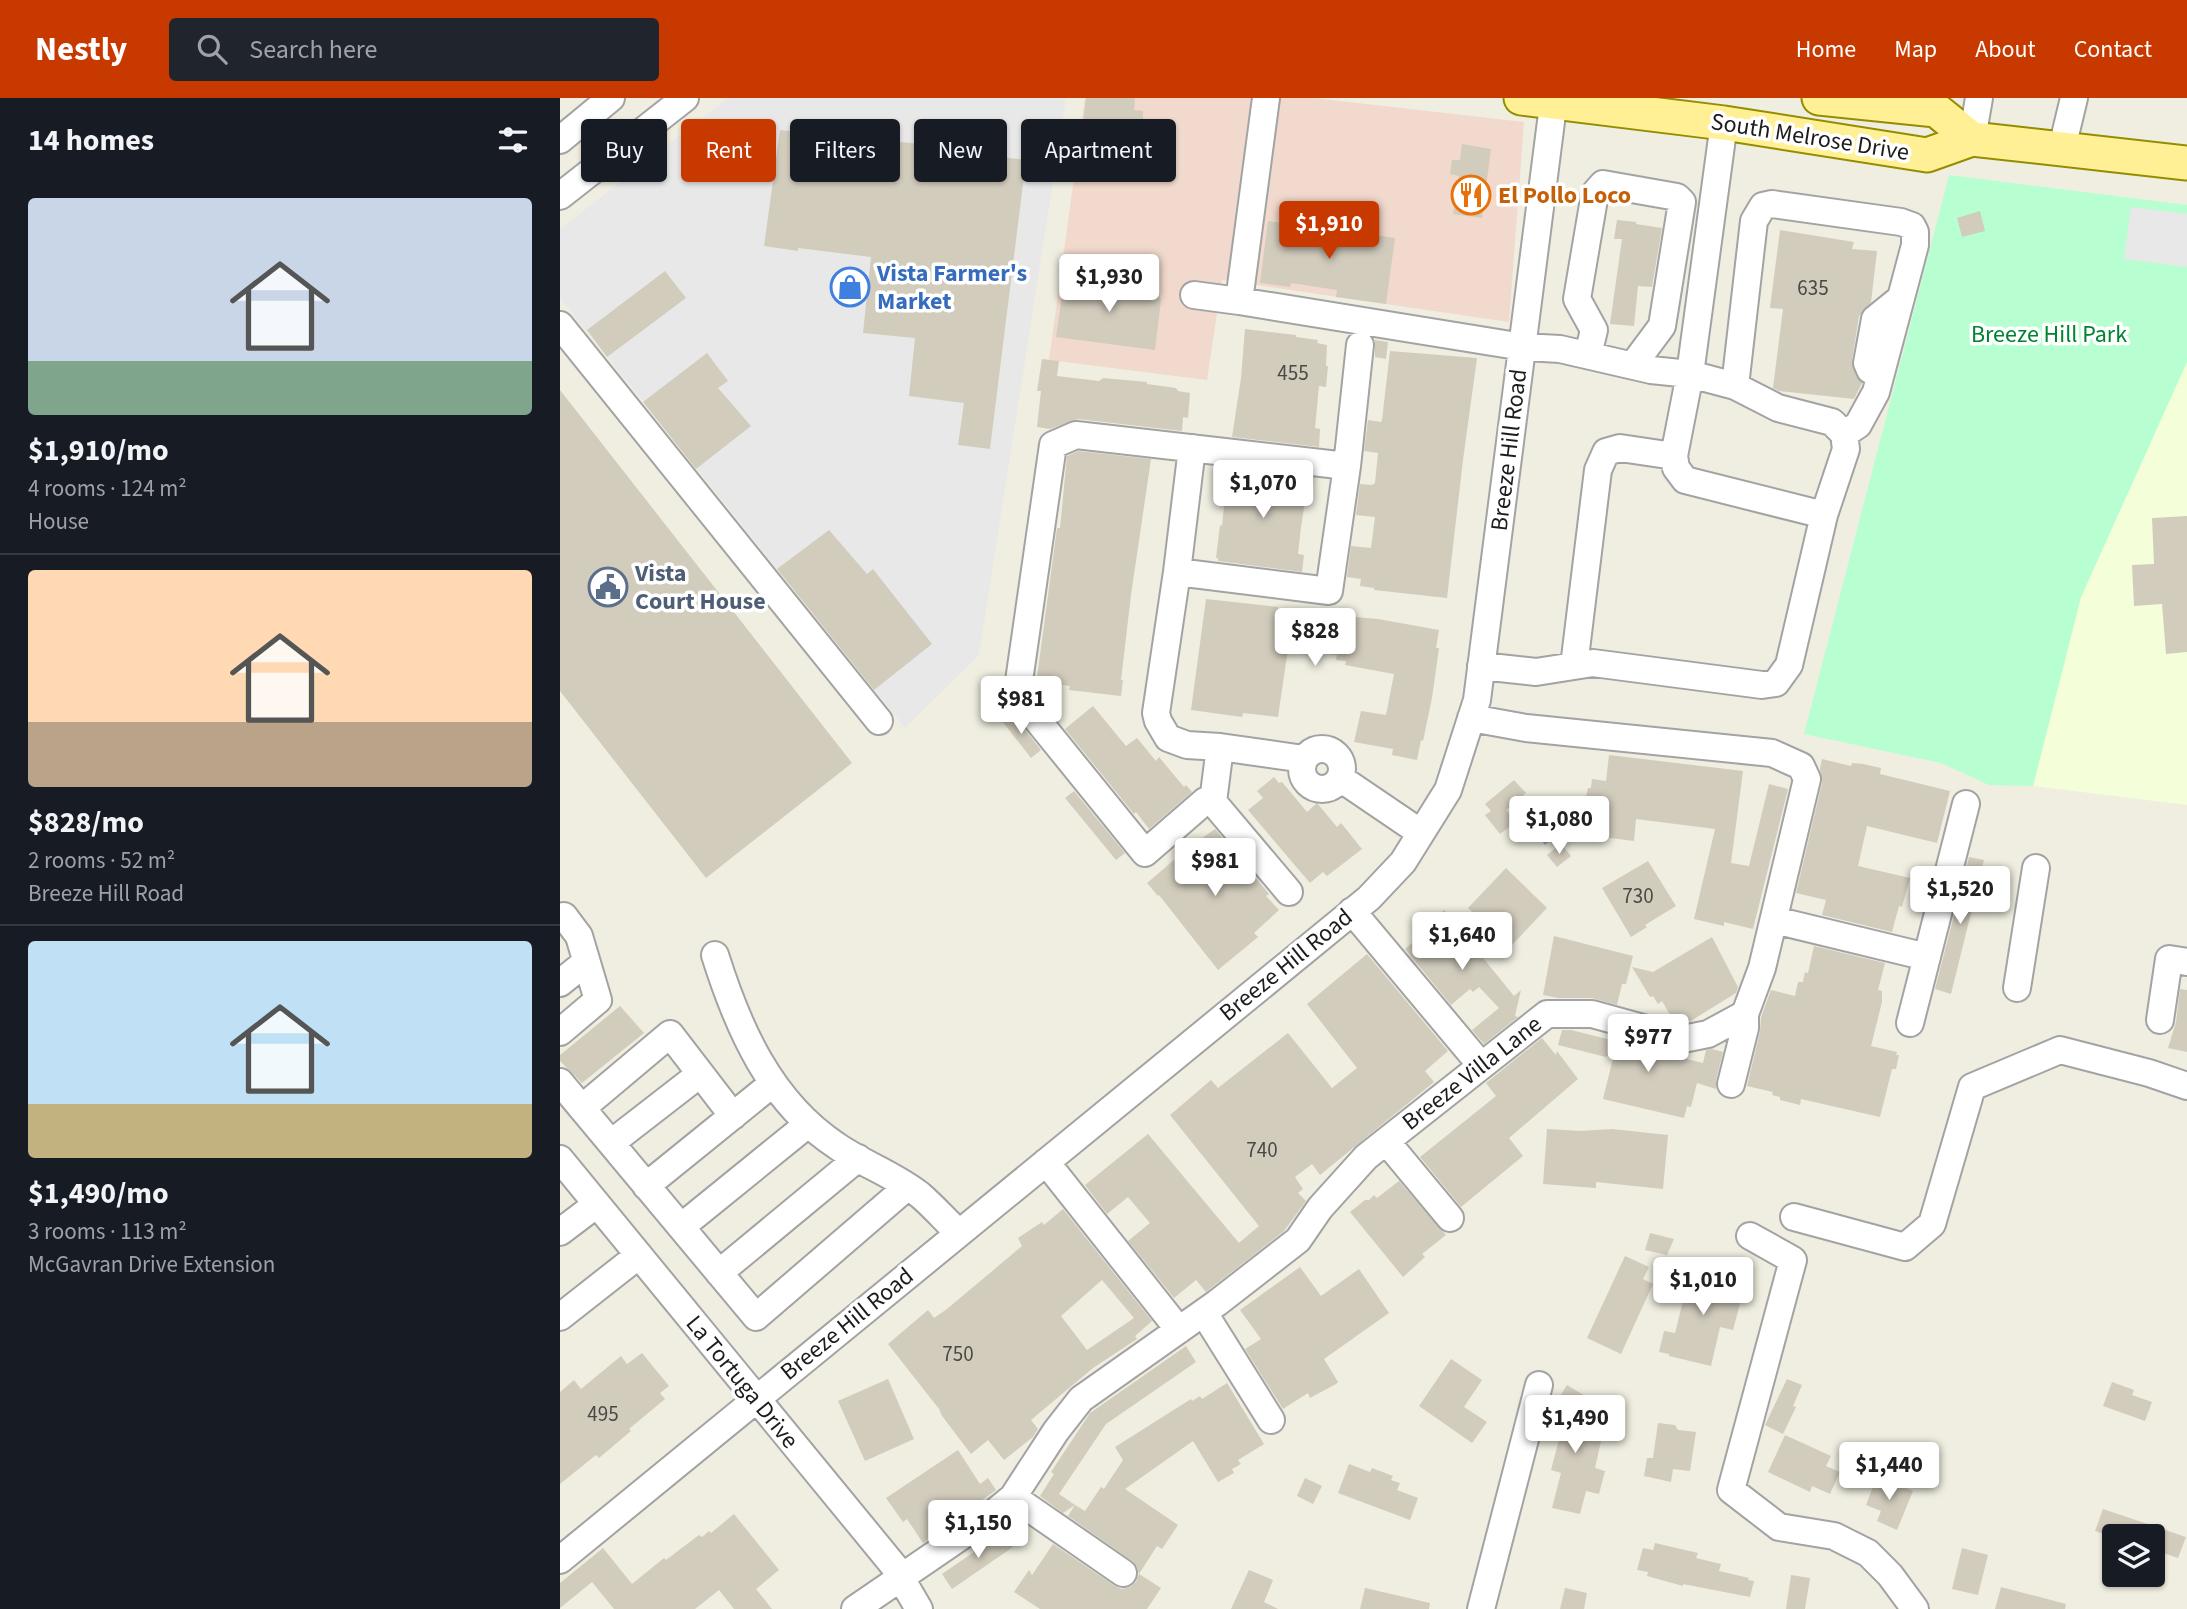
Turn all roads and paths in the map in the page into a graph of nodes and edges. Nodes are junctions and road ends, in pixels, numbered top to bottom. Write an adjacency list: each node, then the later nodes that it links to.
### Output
1 (611, 98): 12 (street)
2 (685, 98): 15 (street)
3 (1266, 98): 17 (street)
4 (1521, 98): 8 (main road, South Melrose Drive)
5 (1819, 98): 9 (main road, South Melrose Drive)
6 (1979, 98): 11 (street)
7 (2074, 98): 13 (street)
8 (1554, 100): 10 (main road, South Melrose Drive); 20 (street, Breeze Hill Road)
9 (1866, 100): 11 (main road, South Melrose Drive)
10 (1724, 123): 11 (main road, South Melrose Drive); 23 (street)
11 (1972, 139): 13 (main road, South Melrose Drive)
12 (560, 141)
13 (2062, 148): 14 (main road, South Melrose Drive)
14 (2187, 163)
15 (560, 196)
16 (1194, 295): 17 (street)
17 (1239, 301): 20 (street)
18 (560, 325): 34 (street)
19 (1360, 345): 28 (street)
20 (1523, 347): 21 (street); 31 (street, Breeze Hill Road)
21 (1588, 355): 22 (street); 22 (street)
22 (1633, 365): 23 (street)
23 (1690, 374): 24 (street); 27 (street)
24 (1735, 386): 25 (street); 25 (street)
25 (1844, 434): 29 (street)
26 (1192, 448): 28 (street); 30 (street); 36 (street)
27 (1674, 456): 29 (street); 32 (street)
28 (1347, 466): 30 (street)
29 (1824, 515): 32 (street)
30 (1177, 572): 35 (street)
31 (1481, 666): 32 (street); 33 (street, Breeze Hill Road)
32 (1574, 666)
33 (1471, 718): 38 (street, Breeze Hill Road); 43 (street)
34 (879, 721)
35 (1220, 747): 36 (street); 38 (street)
36 (1213, 802): 40 (street)
37 (1966, 804): 45 (street)
38 (1421, 833): 41 (street, Breeze Hill Road)
39 (2036, 868): 49 (street)
40 (1289, 892)
41 (1352, 911): 54 (street); 67 (street, Breeze Hill Road)
42 (560, 919): 46 (street)
43 (1774, 920): 45 (street); 50 (street)
44 (715, 955): 57 (street)
45 (1927, 957): 52 (street)
46 (586, 962): 48 (street); 53 (street)
47 (2187, 962): 51 (street)
48 (560, 983)
49 (2017, 988)
50 (1745, 1014): 54 (street, Breeze Villa Lane); 58 (street)
51 (2160, 1020)
52 (1910, 1023)
53 (560, 1032)
54 (1480, 1064): 63 (street, Breeze Villa Lane)
55 (700, 1074): 60 (street); 61 (street); 64 (street)
56 (560, 1082): 60 (street)
57 (772, 1084): 61 (street); 62 (street)
58 (1731, 1084)
59 (2187, 1086): 71 (street)
60 (582, 1108): 64 (street)
61 (733, 1116): 68 (street)
62 (808, 1124): 65 (street); 73 (street)
63 (1386, 1141): 72 (street); 79 (street, Breeze Villa Lane)
64 (611, 1143): 68 (street)
65 (859, 1158): 69 (street); 78 (street)
66 (560, 1159): 70 (street, La Tortuga Drive)
67 (1046, 1162): 75 (street, Breeze Hill Road); 81 (street)
68 (646, 1186): 73 (street)
69 (907, 1187): 75 (street); 78 (street)
70 (597, 1204): 74 (street); 77 (street, La Tortuga Drive)
71 (1794, 1217)
72 (1450, 1218)
73 (681, 1227): 78 (street)
74 (560, 1232)
75 (959, 1233): 83 (street, Breeze Hill Road)
76 (1750, 1236): 92 (street)
77 (639, 1255): 80 (street); 83 (street, La Tortuga Drive)
78 (719, 1273)
79 (1204, 1313): 81 (street, Breeze Villa Lane); 84 (street)
80 (560, 1317)
81 (1180, 1330): 85 (street, Breeze Villa Lane)
82 (1539, 1385): 91 (street)
83 (756, 1399): 86 (street, Breeze Hill Road); 88 (street, La Tortuga Drive)
84 (1271, 1420)
85 (1013, 1497): 87 (street); 88 (street, Breeze Villa Lane)
86 (560, 1560)
87 (1123, 1573)
88 (901, 1579): 89 (street, Breeze Villa Lane); 90 (street, La Tortuga Drive)
89 (855, 1609)
90 (919, 1609)
91 (1481, 1609)
92 (1915, 1609)

